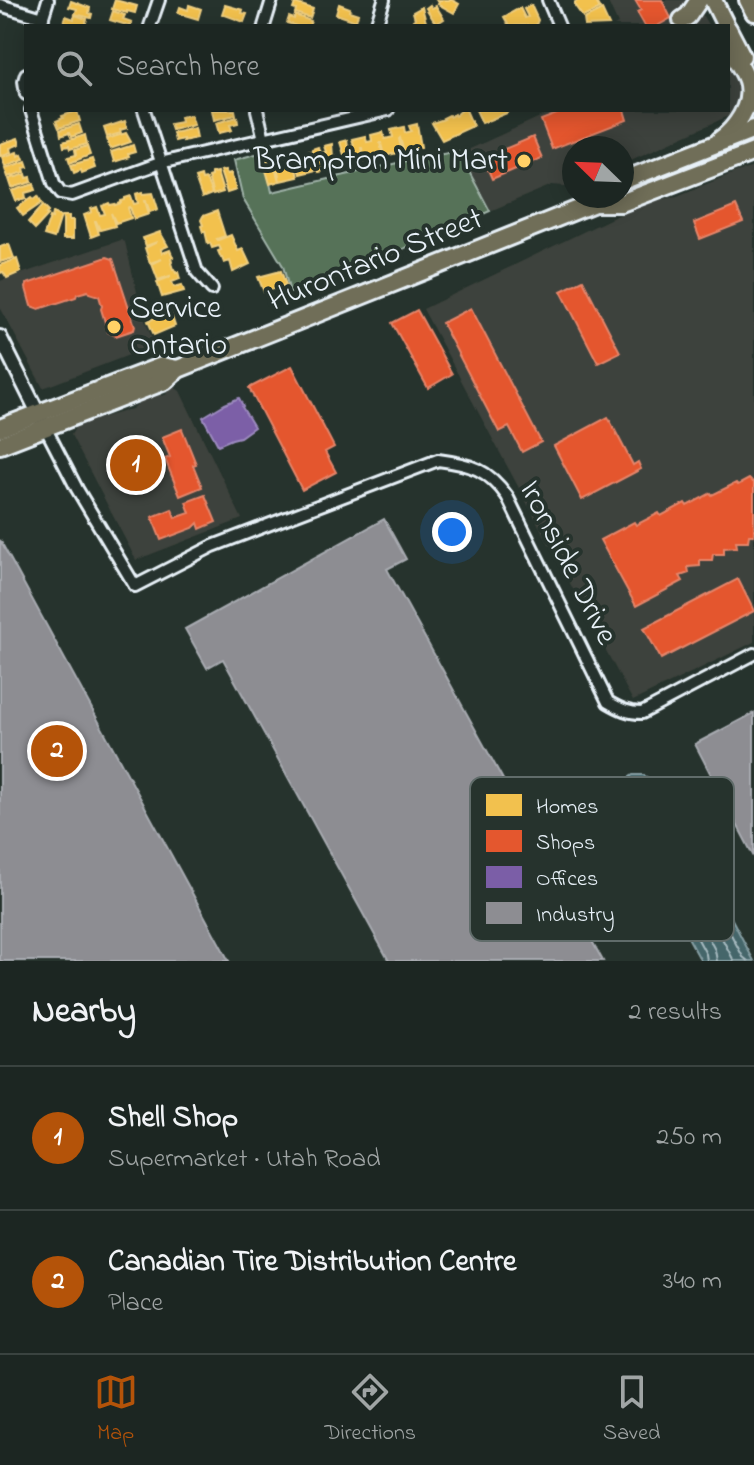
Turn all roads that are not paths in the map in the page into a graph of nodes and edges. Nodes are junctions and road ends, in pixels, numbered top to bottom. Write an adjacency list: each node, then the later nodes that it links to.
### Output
1 (48, 0): 12 (street)
2 (159, 0): 13 (street)
3 (272, 0): 14 (street)
4 (384, 0): 15 (street)
5 (548, 0): 16 (street)
6 (699, 0): 11 (main road)
7 (713, 0): 17 (main road)
8 (748, 0): 10 (main road)
9 (0, 5): 12 (street)
10 (754, 12)
11 (682, 20)
12 (41, 22)
13 (151, 24)
14 (265, 24)
15 (377, 24)
16 (558, 24)
17 (725, 24)
18 (730, 34): 19 (main road)
19 (737, 47): 20 (main road); 27 (main road)
20 (754, 79)
21 (32, 112): 30 (street)
22 (145, 112): 30 (street)
23 (257, 112): 26 (street)
24 (366, 113): 26 (street)
25 (754, 129): 27 (main road)
26 (264, 139): 30 (street)
27 (714, 145): 32 (main road)
28 (754, 152): 31 (main road, Hurontario Street)
29 (754, 161): 31 (main road)
30 (160, 163): 35 (street)
31 (716, 167): 33 (main road, Hurontario Street)
32 (634, 176)
33 (634, 198)
34 (578, 208): 37 (main road, Hurontario Street)
35 (212, 289)
36 (0, 337): 37 (street)
37 (42, 420): 38 (main road, Hurontario Street); 39 (main road, Hurontario Street); 40 (street, Ironside Drive)
38 (0, 428)
39 (0, 445)
40 (754, 654)

